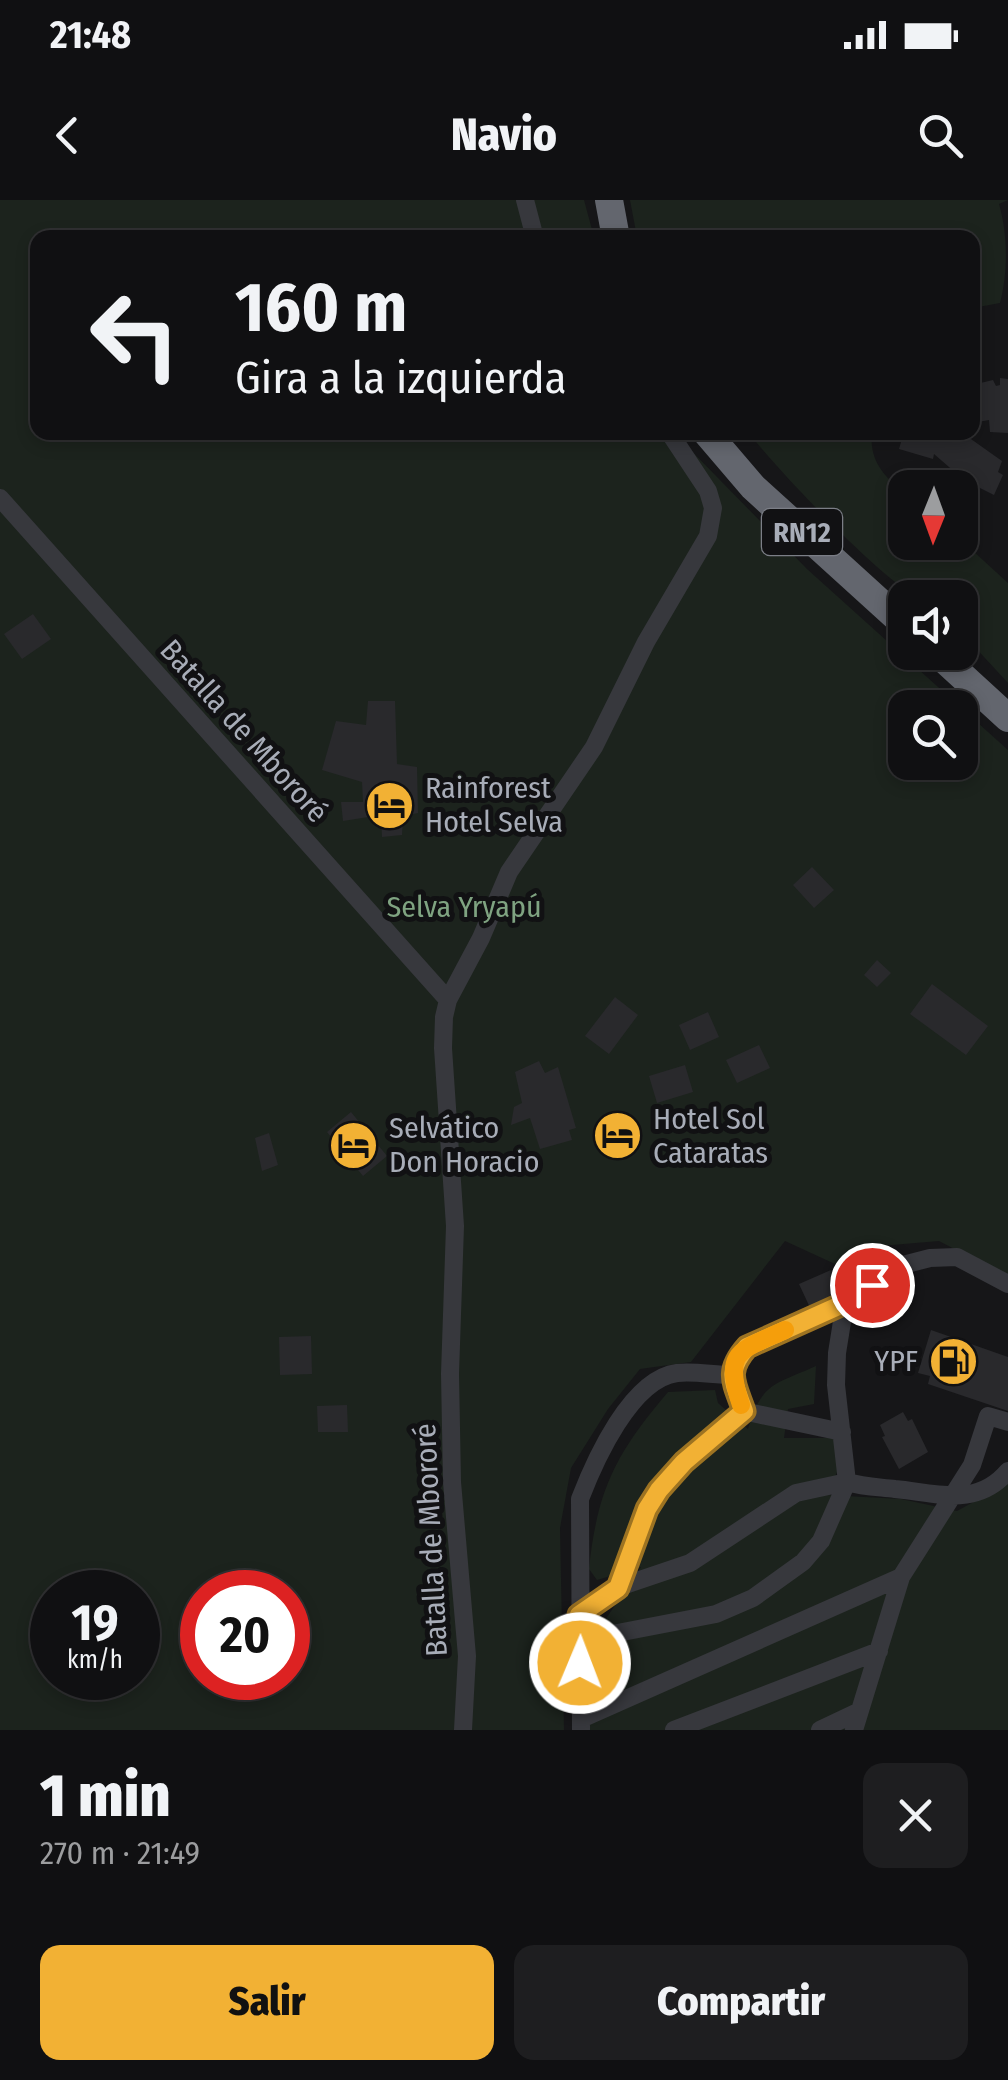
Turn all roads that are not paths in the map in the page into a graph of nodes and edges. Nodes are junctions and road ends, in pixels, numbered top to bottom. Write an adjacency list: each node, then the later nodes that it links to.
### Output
1 (525, 200): 3 (street)
2 (608, 200): 4 (highway)
3 (533, 230)
4 (614, 230)
5 (674, 440): 11 (street)
6 (713, 440): 8 (highway, RN12)
7 (0, 498): 11 (street, Batalla de Mbororé)
8 (888, 609)
9 (956, 670): 10 (highway)
10 (1008, 718)
11 (448, 1000): 28 (street, Batalla de Mbororé)
12 (1008, 1284): 13 (street)
13 (845, 1303): 14 (street); 17 (street)
14 (732, 1375): 15 (street); 23 (street)
15 (744, 1411): 17 (street); 22 (street)
16 (1008, 1422): 20 (street)
17 (842, 1432): 19 (street)
18 (1008, 1471): 20 (street)
19 (847, 1482): 20 (street); 22 (street); 25 (street)
20 (953, 1497): 21 (street)
21 (901, 1577): 24 (street); 27 (street)
22 (618, 1588): 23 (street)
23 (579, 1615): 25 (street)
24 (879, 1651): 26 (street); 29 (street)
25 (580, 1663): 27 (street)
26 (856, 1721): 30 (street)
27 (581, 1724)
28 (463, 1730)
29 (674, 1730)
30 (820, 1730)

